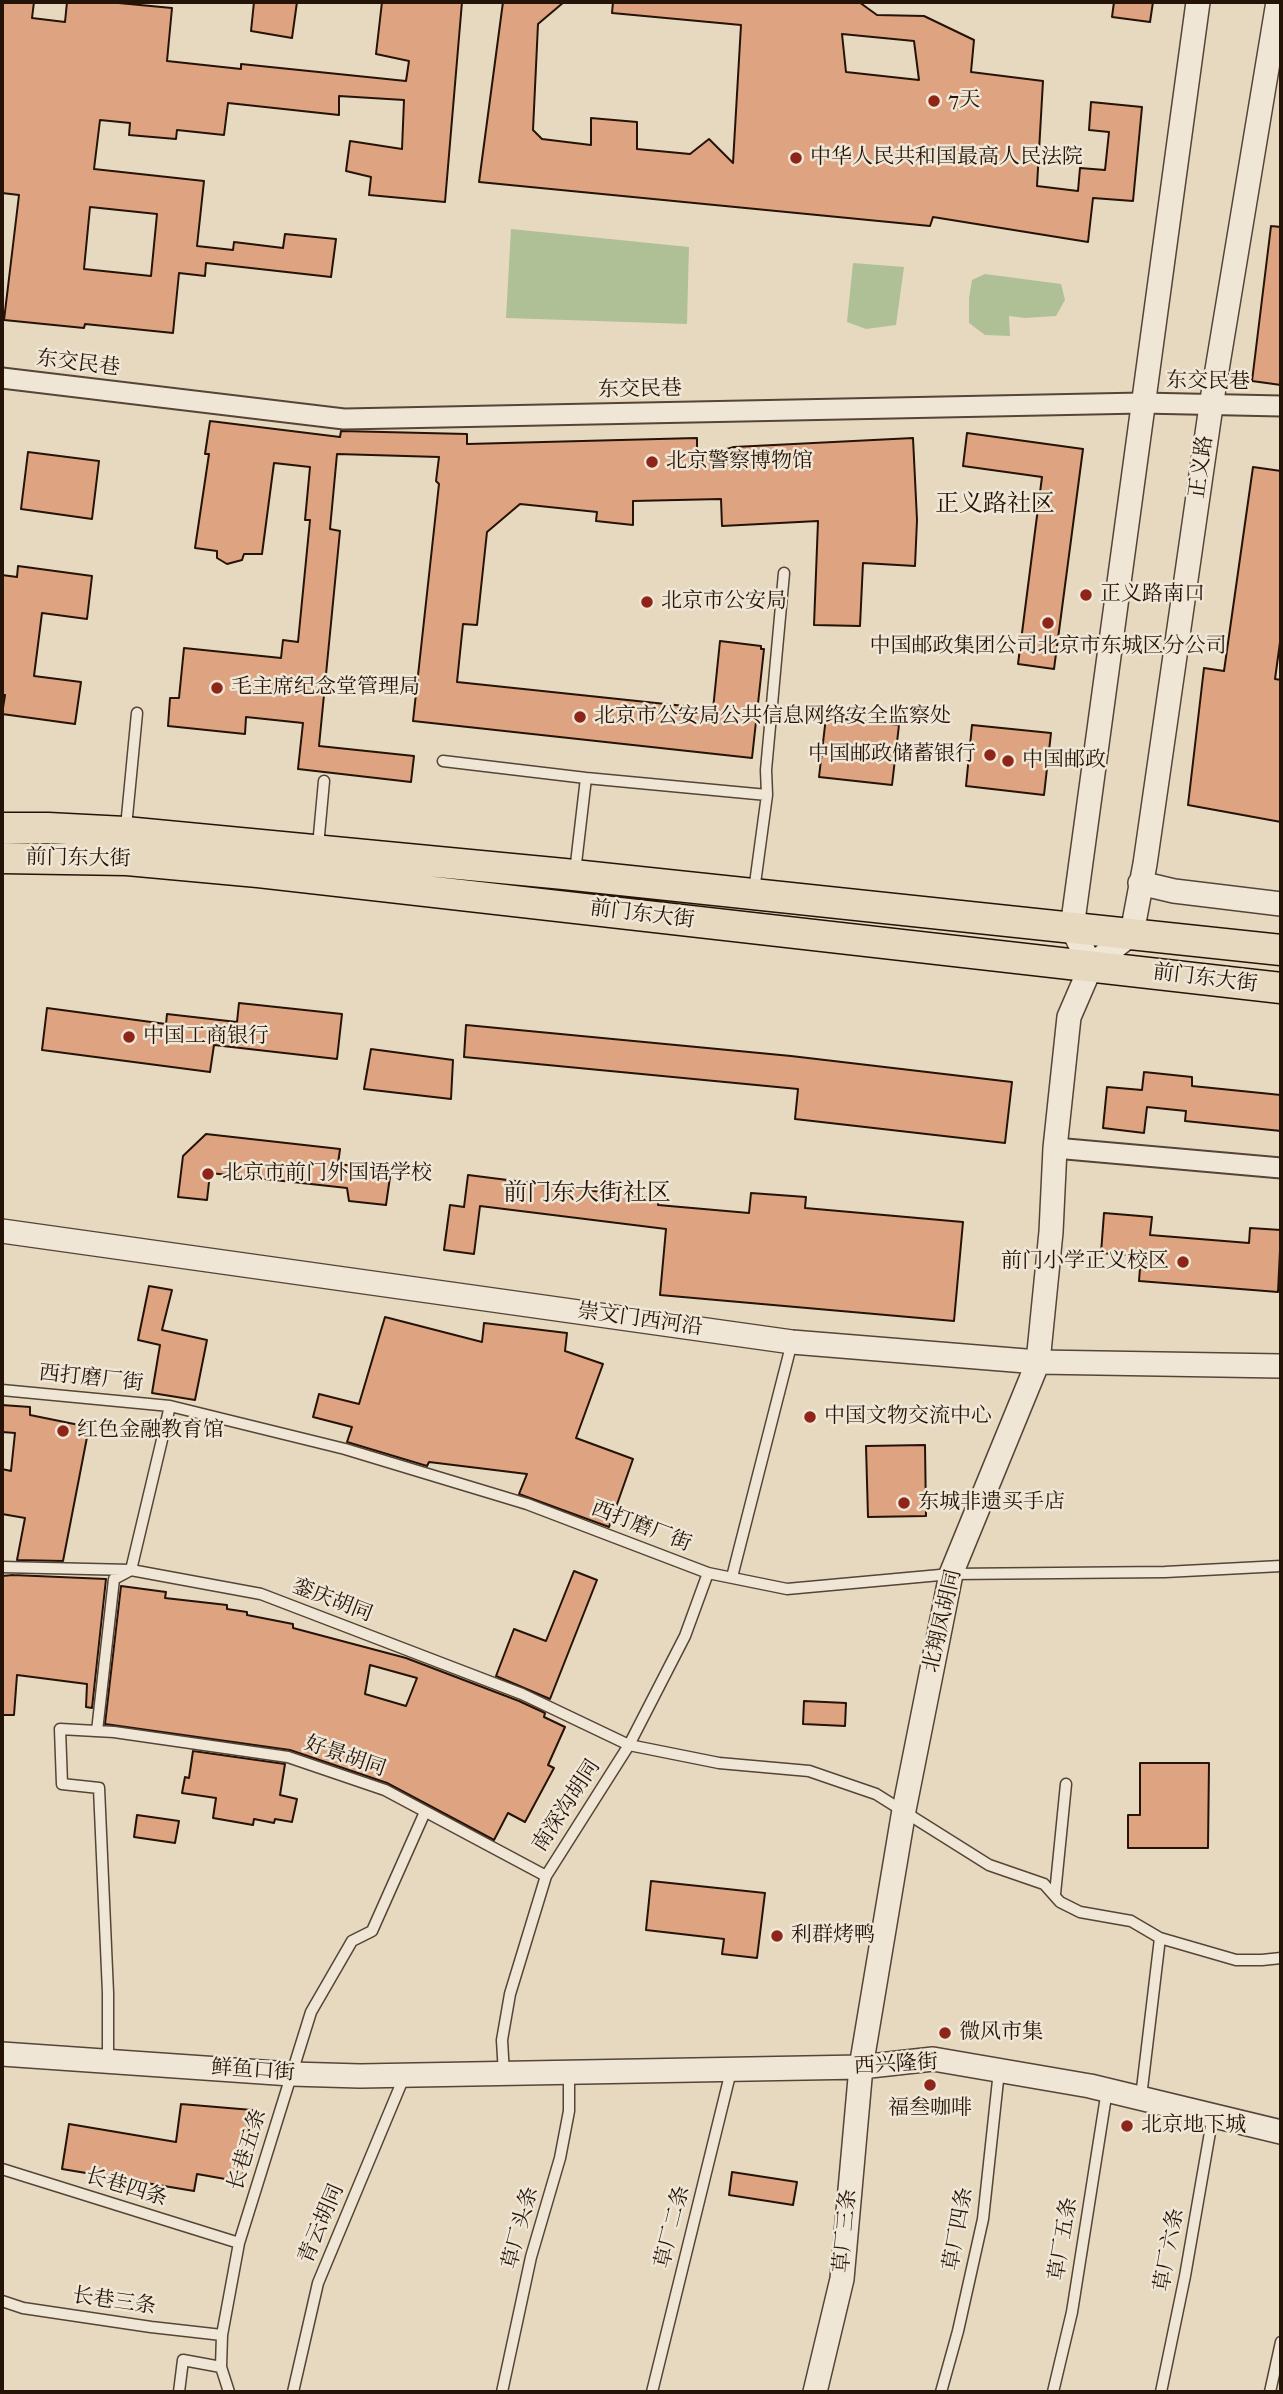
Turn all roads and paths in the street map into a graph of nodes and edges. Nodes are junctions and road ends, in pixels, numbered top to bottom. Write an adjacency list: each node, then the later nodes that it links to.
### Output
1 (1198, 2): 4 (street)
2 (1278, 2): 5 (street, 正义路)
3 (2, 378): 4 (street, 东交民巷)
4 (1142, 403): 5 (street, 东交民巷); 21 (street)
5 (1210, 406): 6 (street, 东交民巷); 17 (street, 正义路)
6 (1281, 406)
7 (784, 573): 12 (lane)
8 (138, 713): 14 (lane)
9 (443, 761): 10 (lane)
10 (586, 778): 12 (lane); 18 (lane)
11 (324, 781): 15 (lane)
12 (768, 795): 19 (lane)
13 (2, 828): 14 (main road, 前门东大街)
14 (125, 832): 15 (main road, 前门东大街)
15 (317, 850): 18 (main road, 前门东大街)
16 (2, 858): 18 (main road, 前门东大街)
17 (1140, 884): 20 (street); 22 (street, 正义路)
18 (573, 891): 19 (main road, 前门东大街); 24 (main road, 前门东大街)
19 (754, 893): 21 (main road, 前门东大街)
20 (1281, 904)
21 (1072, 928): 22 (main road, 前门东大街); 24 (street)
22 (1132, 933): 23 (main road, 前门东大街); 24 (street)
23 (1281, 950)
24 (1091, 966): 25 (main road, 前门东大街); 26 (street, 北翔凤胡同)
25 (1281, 988)
26 (1055, 1148): 27 (street); 30 (street, 北翔凤胡同)
27 (1281, 1168)
28 (2, 1231): 29 (street, 崇文门西河沿)
29 (792, 1342): 30 (street, 崇文门西河沿); 39 (lane)
30 (1038, 1362): 31 (street, 崇文门西河沿); 38 (street, 北翔凤胡同)
31 (1281, 1366)
32 (2, 1390): 33 (lane, 西打磨厂街)
33 (170, 1406): 36 (lane); 37 (lane, 西打磨厂街)
34 (1281, 1566): 38 (lane, 西打磨厂街)
35 (2, 1567): 36 (lane, 銮庆胡同)
36 (131, 1570): 40 (lane); 41 (lane, 銮庆胡同)
37 (708, 1573): 39 (lane, 西打磨厂街); 41 (lane, 南深沟胡同)
38 (951, 1574): 39 (lane, 西打磨厂街); 43 (street, 北翔凤胡同)
39 (732, 1577)
40 (114, 1732): 44 (lane, 好景胡同); 50 (lane, 好景胡同)
41 (629, 1745): 43 (lane); 45 (lane, 南深沟胡同)
42 (1066, 1784): 46 (lane)
43 (904, 1810): 46 (lane); 51 (street, 北翔凤胡同)
44 (425, 1811): 45 (lane, 好景胡同); 54 (lane, 长巷五条)
45 (545, 1876): 55 (lane, 南深沟胡同)
46 (1055, 1894): 47 (lane)
47 (1160, 1938): 48 (lane); 59 (lane)
48 (1281, 1958)
49 (2, 2054): 50 (street, 鲜鱼口街)
50 (108, 2060): 54 (street, 鲜鱼口街)
51 (861, 2067): 52 (street, 西兴隆街); 53 (street, 西兴隆街); 73 (street, 草厂三条)
52 (731, 2071): 56 (street, 西兴隆街); 72 (lane, 草厂二条)
53 (999, 2071): 58 (street, 西兴隆街); 74 (lane, 草厂四条)
54 (291, 2074): 57 (street, 鲜鱼口街); 63 (lane, 长巷五条)
55 (504, 2074): 56 (street, 西兴隆街); 57 (street, 鲜鱼口街)
56 (569, 2074): 71 (lane, 草厂头条)
57 (404, 2076): 70 (lane, 青云胡同)
58 (1107, 2090): 59 (street, 西兴隆街); 75 (lane, 草厂五条)
59 (1141, 2099): 60 (street, 西兴隆街)
60 (1213, 2114): 61 (street, 西兴隆街); 76 (lane, 草厂六条)
61 (1281, 2132)
62 (2, 2169): 63 (lane, 长巷四条)
63 (239, 2243): 65 (lane, 长巷五条)
64 (2, 2301): 65 (lane, 长巷三条)
65 (222, 2335): 67 (lane, 长巷五条)
66 (1281, 2343): 77 (lane)
67 (221, 2367): 68 (lane); 69 (lane, 长巷五条)
68 (179, 2392)
69 (229, 2392)
70 (293, 2392)
71 (502, 2392)
72 (652, 2392)
73 (816, 2392)
74 (941, 2392)
75 (1053, 2392)
76 (1161, 2392)
77 (1270, 2392)

